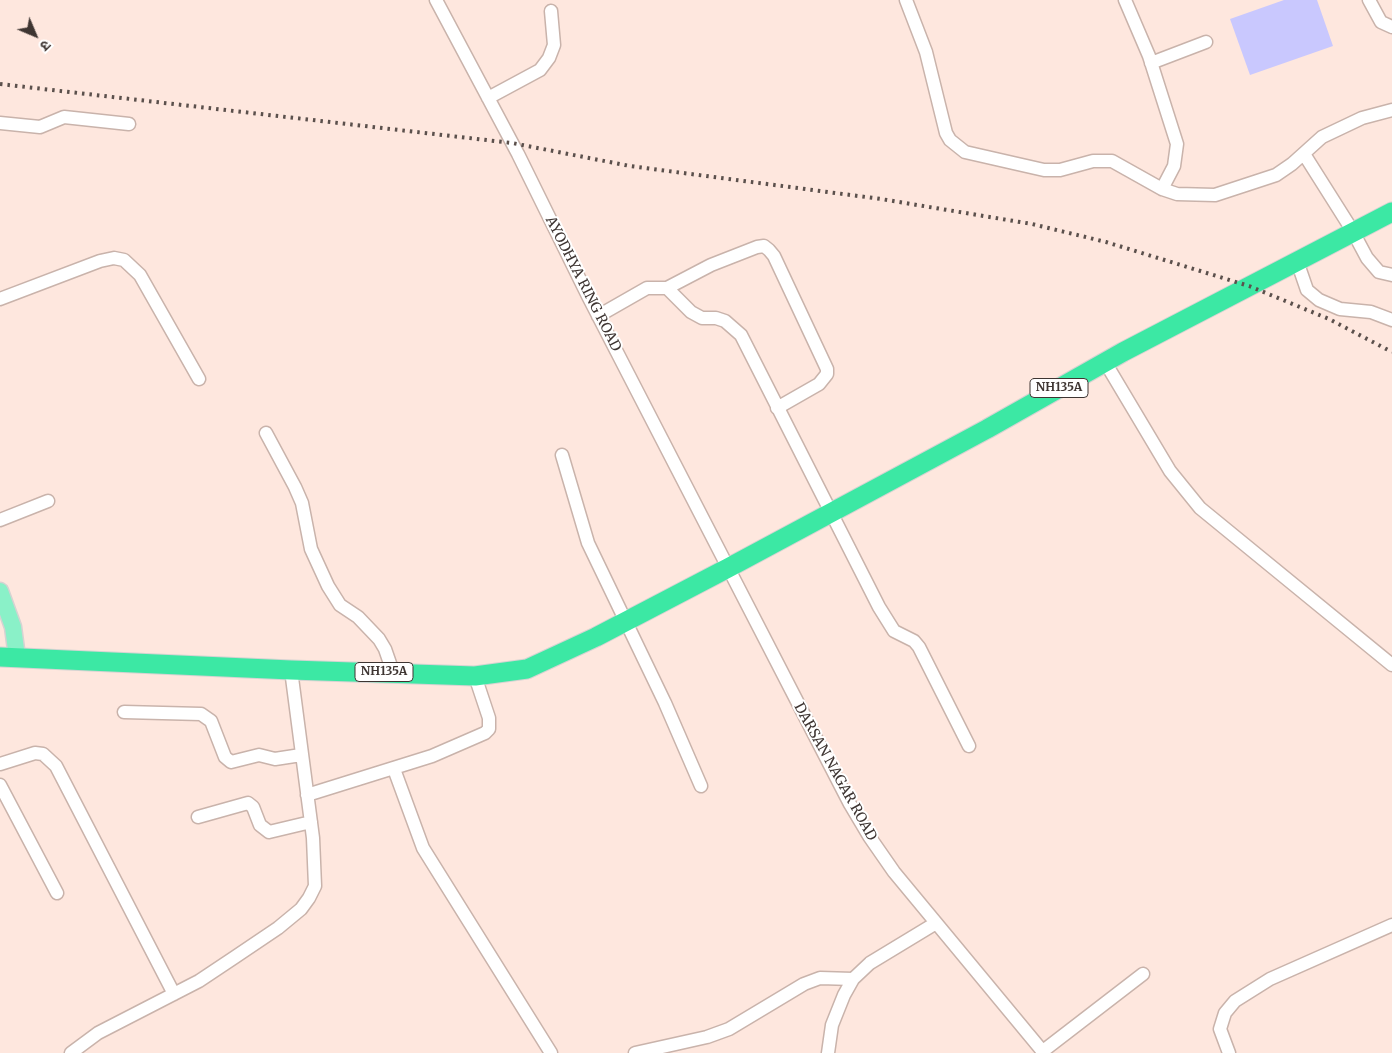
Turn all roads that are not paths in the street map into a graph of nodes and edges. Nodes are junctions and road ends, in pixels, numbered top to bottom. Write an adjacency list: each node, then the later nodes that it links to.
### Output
1 (436, 0): 9 (street, AYODHYA RING ROAD)
2 (906, 0): 14 (street)
3 (1125, 0): 8 (street)
4 (1369, 0): 6 (street)
5 (551, 11): 9 (street)
6 (1392, 27)
7 (1206, 42): 8 (street)
8 (1151, 63): 14 (street)
9 (488, 98): 21 (street, AYODHYA RING ROAD)
10 (1392, 110): 13 (street)
11 (0, 123): 12 (street)
12 (129, 124)
13 (1304, 154): 14 (street); 16 (street)
14 (1162, 189)
15 (1392, 212): 16 (highway, NH135A)
16 (1352, 230): 17 (highway, NH135A); 18 (street)
17 (1297, 261): 22 (street); 23 (highway, NH135A)
18 (1392, 275)
19 (667, 288): 21 (street); 25 (street); 25 (street)
20 (0, 299): 24 (street)
21 (598, 316): 31 (street, AYODHYA RING ROAD)
22 (1392, 320)
23 (1105, 362): 29 (highway, NH135A); 35 (street)
24 (199, 379)
25 (777, 408): 29 (street)
26 (266, 433): 37 (street)
27 (562, 455): 33 (street)
28 (48, 501): 30 (street)
29 (830, 513): 31 (highway, NH135A); 40 (street)
30 (0, 520)
31 (728, 568): 33 (highway, NH135A); 50 (street, DARSAN NAGAR ROAD)
32 (0, 591): 34 (main road)
33 (627, 621): 38 (highway, NH135A); 45 (street)
34 (8, 657): 36 (highway, NH135A)
35 (1392, 665)
36 (291, 670): 37 (highway, NH135A); 41 (street)
37 (393, 672): 38 (highway, NH135A)
38 (475, 676): 43 (street)
39 (124, 712): 41 (street)
40 (969, 746)
41 (301, 755): 46 (street)
42 (0, 764): 54 (street)
43 (394, 768): 46 (street); 57 (street)
44 (0, 786): 49 (street)
45 (701, 786)
46 (307, 795): 48 (street)
47 (198, 817): 48 (street)
48 (310, 822): 54 (street)
49 (57, 893)
50 (936, 922): 53 (street); 56 (street, DARSAN NAGAR ROAD)
51 (1392, 925): 60 (street)
52 (1142, 974): 56 (street)
53 (853, 979): 58 (street); 59 (street)
54 (174, 994): 55 (street)
55 (78, 1050)
56 (1044, 1052)
57 (551, 1053)
58 (635, 1053)
59 (828, 1053)
60 (1229, 1053)

